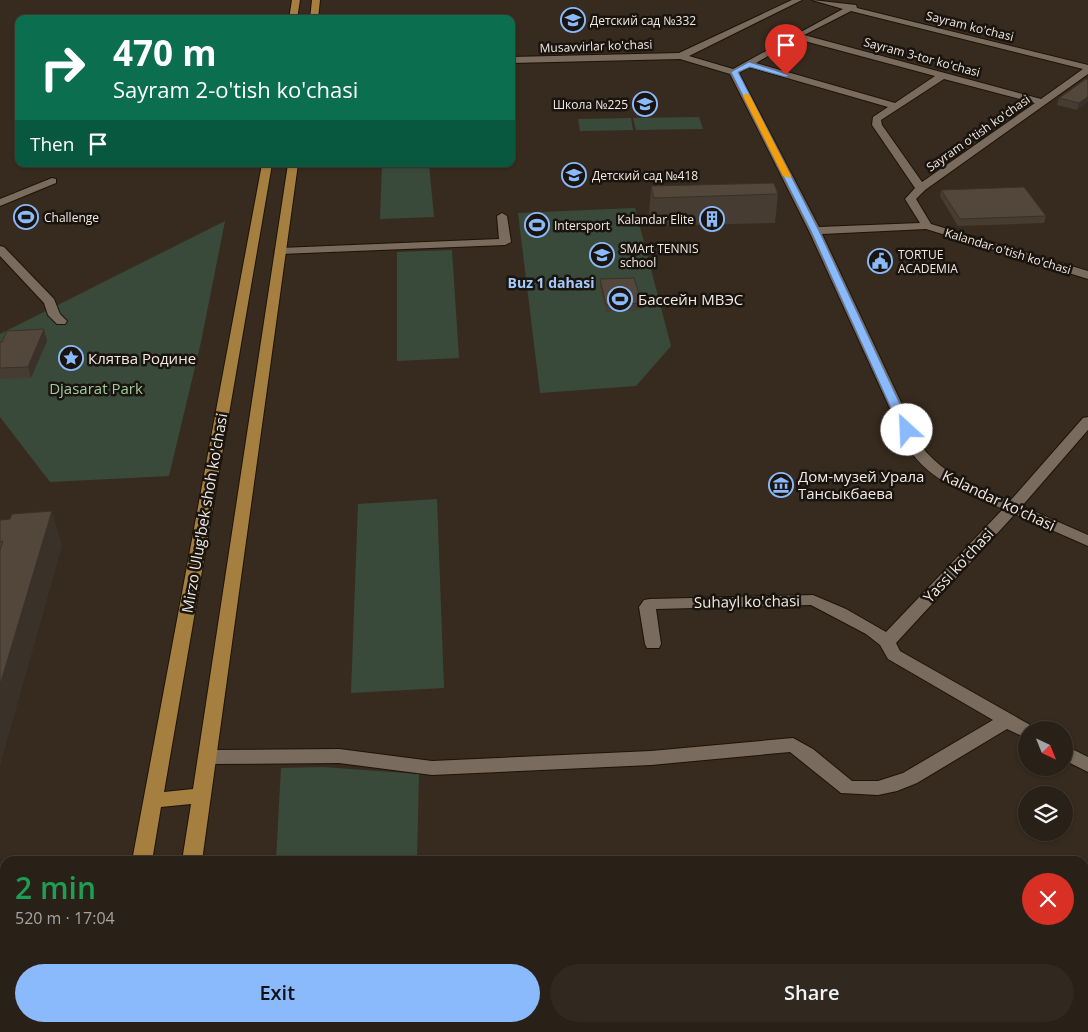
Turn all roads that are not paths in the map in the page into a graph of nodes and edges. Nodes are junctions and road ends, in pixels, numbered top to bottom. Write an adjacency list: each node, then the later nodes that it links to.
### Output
1 (296, 0): 7 (main road)
2 (316, 0): 8 (main road)
3 (798, 0): 10 (street)
4 (816, 0): 6 (street, Sayram ko'chasi)
5 (827, 0): 6 (street, Sayram ko'chasi)
6 (852, 7): 9 (street); 13 (street, Sayram ko'chasi)
7 (294, 15)
8 (314, 15)
9 (796, 36): 12 (street); 15 (street, Sayram 3-tor ko'chasi)
10 (681, 56): 11 (street, Musavvirlar ko'chasi); 14 (street)
11 (515, 60)
12 (749, 64): 14 (street); 17 (street)
13 (1085, 66): 16 (street, Sayram o'tish ko'chasi)
14 (734, 72): 25 (street, Kalandar ko'chasi)
15 (942, 76): 16 (street, Sayram 3-tor ko'chasi); 17 (street)
16 (1042, 102): 21 (street, Sayram o'tish ko'chasi)
17 (896, 106): 21 (street)
18 (266, 167): 41 (main road, Mirzo Ulug'bek shoh ko'chasi)
19 (293, 167): 27 (main road)
20 (52, 181): 22 (street)
21 (922, 188): 24 (street, Sayram o'tish ko'chasi)
22 (0, 203)
23 (502, 216): 27 (street)
24 (927, 226): 25 (street, Kalandar o'tish ko'chasi); 28 (street, Kalandar o'tish ko'chasi)
25 (815, 231): 31 (street, Kalandar ko'chasi)
26 (0, 248): 29 (street)
27 (280, 251): 37 (main road)
28 (1088, 275)
29 (61, 321)
30 (1088, 421): 31 (street, Yassi ko'chasi)
31 (1013, 506): 32 (street, Kalandar ko'chasi); 33 (street, Yassi ko'chasi)
32 (1088, 541)
33 (887, 642): 34 (street, Suhayl ko'chasi); 35 (street, Suhayl ko'chasi)
34 (653, 644)
35 (1006, 721): 36 (street, Suhayl ko'chasi); 37 (street)
36 (1018, 727)
37 (207, 757): 40 (main road)
38 (1073, 757): 39 (street)
39 (1088, 765)
40 (201, 796): 41 (main road); 43 (main road)
41 (153, 800): 42 (main road, Mirzo Ulug'bek shoh ko'chasi)
42 (143, 856)
43 (193, 856)

